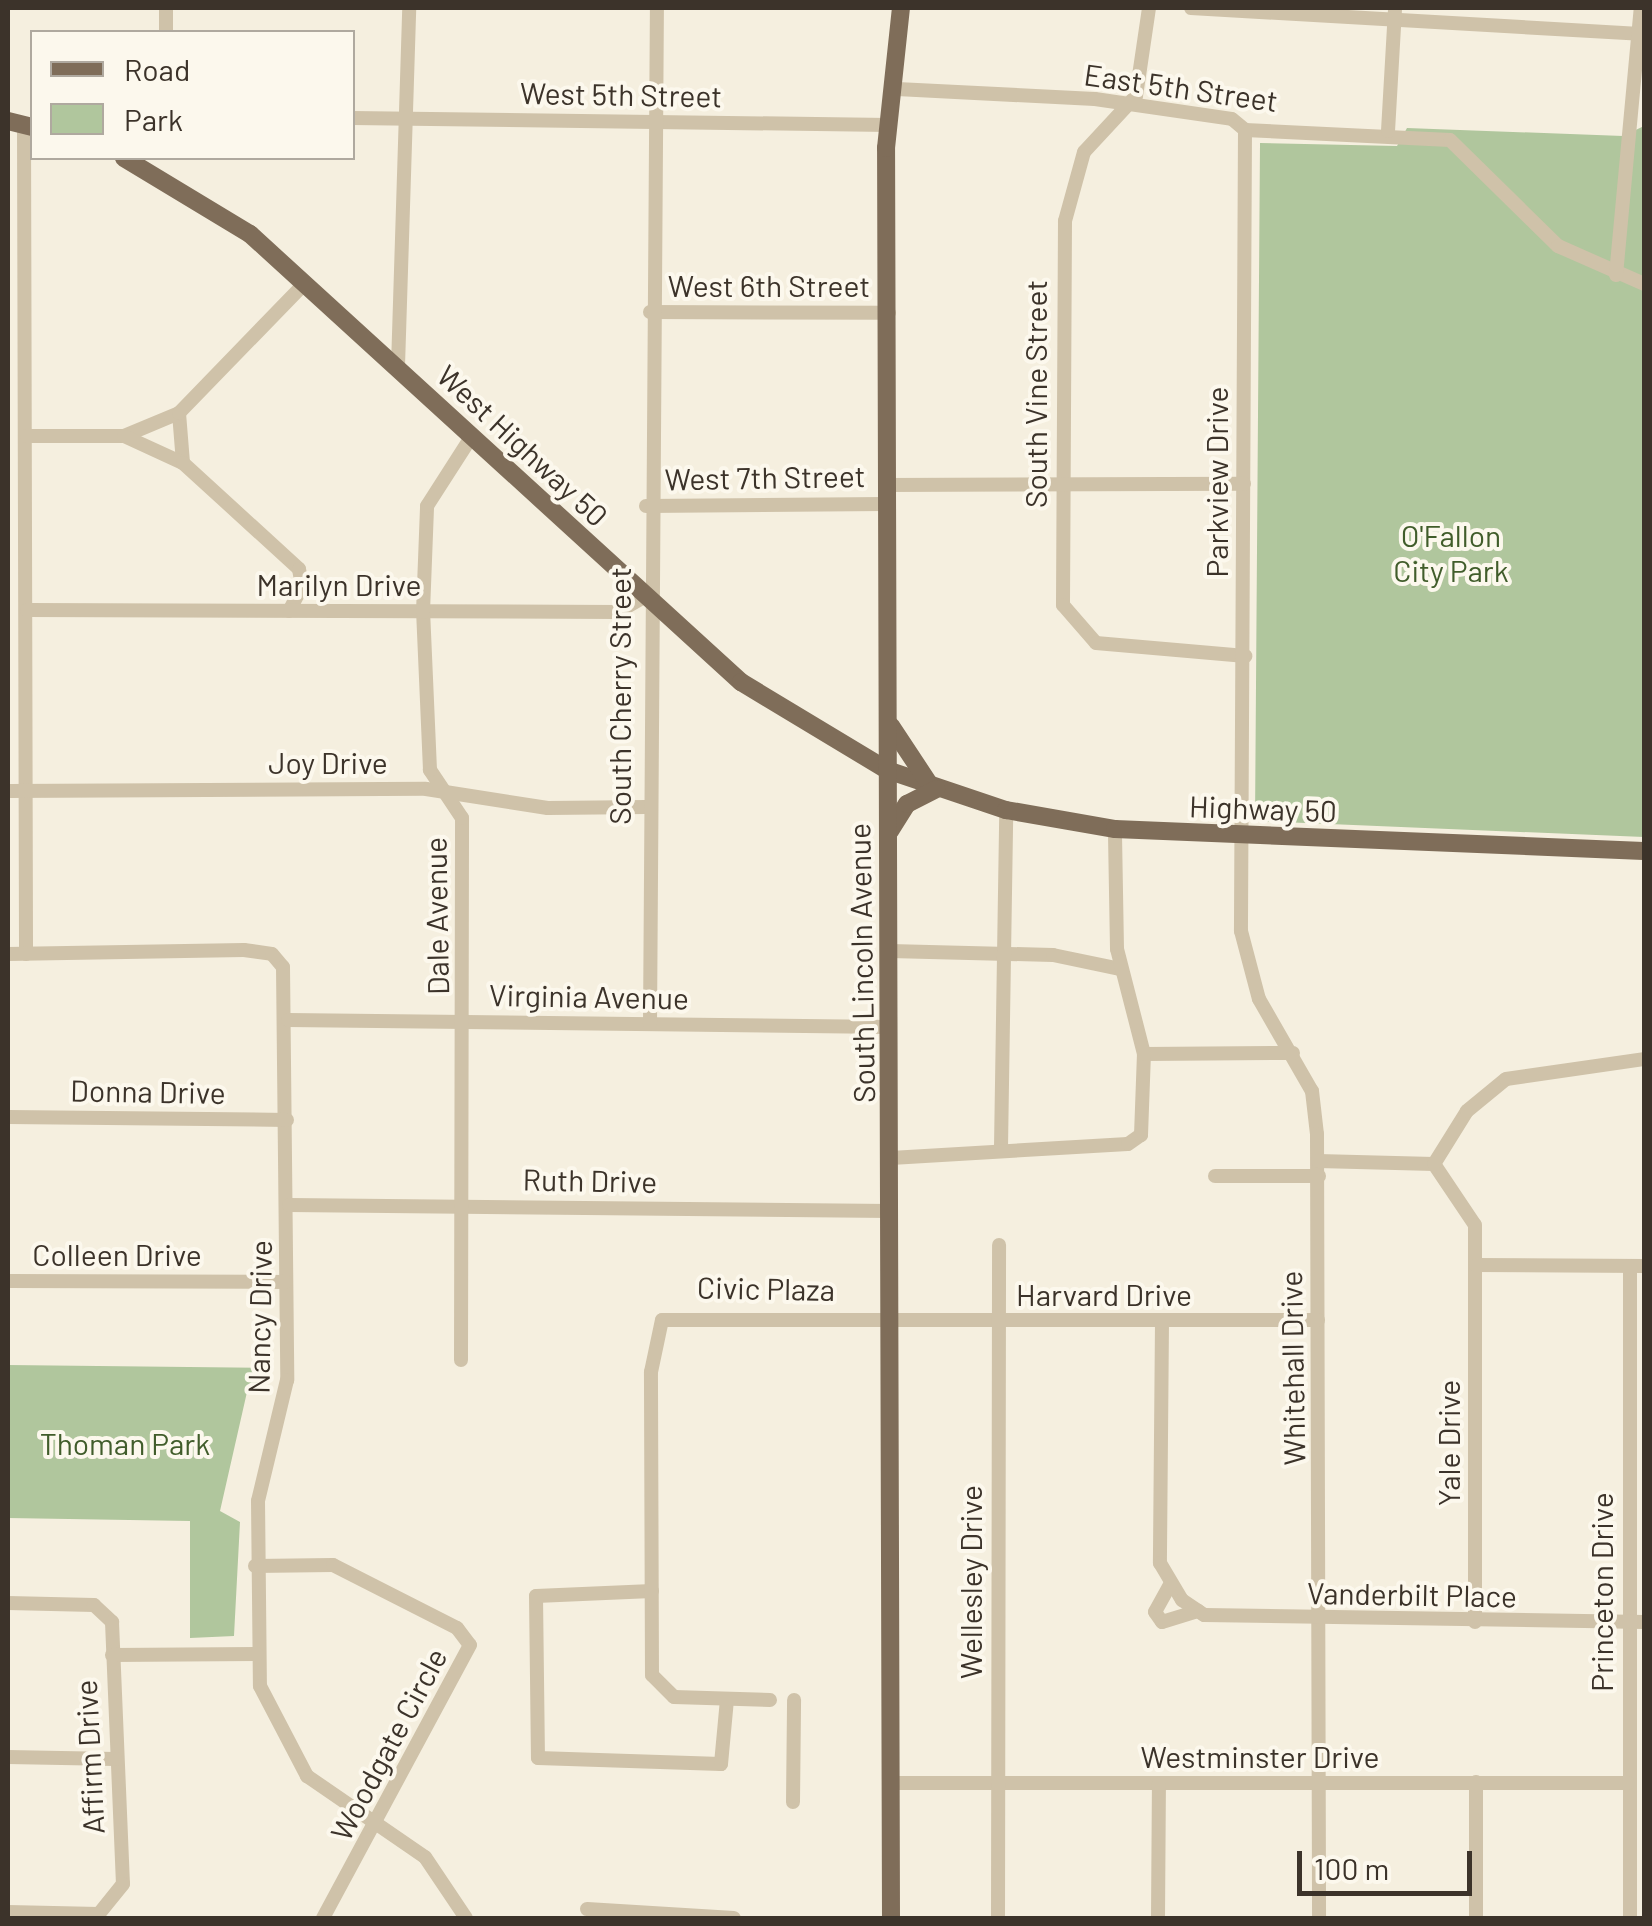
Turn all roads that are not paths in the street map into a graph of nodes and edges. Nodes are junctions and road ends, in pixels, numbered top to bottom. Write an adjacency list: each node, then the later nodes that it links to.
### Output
1 (408, 8): 12 (street)
2 (657, 8): 13 (street, South Cherry Street)
3 (901, 8): 9 (main road, South Lincoln Avenue)
4 (1149, 8): 10 (street, South Vine Street)
5 (1191, 8): 7 (street)
6 (1641, 8): 8 (street)
7 (1395, 13): 8 (street); 17 (street)
8 (1642, 33): 19 (street)
9 (896, 88): 10 (street, East 5th Street); 15 (main road, South Lincoln Avenue)
10 (1127, 106): 16 (street, East 5th Street); 30 (street, South Vine Street)
11 (355, 118): 12 (street, West 5th Street)
12 (403, 119): 13 (street, West 5th Street); 24 (street)
13 (650, 121): 15 (street, West 5th Street); 22 (street, South Cherry Street)
14 (22, 122): 26 (street)
15 (889, 125): 23 (main road, South Lincoln Avenue)
16 (1246, 130): 17 (street, East 5th Street); 31 (street, Parkview Drive)
17 (1388, 131): 19 (street, East 5th Street)
18 (128, 160): 20 (main road, West Highway 50)
19 (1616, 275): 21 (street, East 5th Street)
20 (304, 282): 24 (main road, West Highway 50); 25 (street)
21 (1644, 284)
22 (650, 312): 23 (street, West 6th Street); 33 (street, South Cherry Street)
23 (889, 313): 32 (main road, South Lincoln Avenue)
24 (398, 366): 28 (main road, West Highway 50)
25 (179, 413): 27 (street); 29 (street)
26 (27, 436): 27 (street); 35 (street)
27 (124, 436): 29 (street)
28 (472, 436): 34 (main road, West Highway 50); 37 (street, Dale Avenue)
29 (184, 463): 36 (street)
30 (1062, 482): 31 (street, West 7th Street); 32 (street, West 7th Street); 38 (street, South Vine Street)
31 (1244, 484): 38 (street, Parkview Drive)
32 (886, 494): 33 (street, West 7th Street); 39 (main road, South Lincoln Avenue)
33 (646, 506): 34 (street, South Cherry Street)
34 (646, 596): 37 (street, Marilyn Drive); 40 (main road, West Highway 50); 45 (street, South Cherry Street)
35 (27, 610): 36 (street, Marilyn Drive); 43 (street)
36 (289, 612): 37 (street, Marilyn Drive)
37 (422, 612): 44 (street, Dale Avenue)
38 (1245, 656): 48 (street, Parkview Drive)
39 (886, 711): 40 (main road, South Lincoln Avenue); 41 (main road)
40 (886, 770): 41 (main road, Highway 50); 49 (main road, South Lincoln Avenue)
41 (936, 789): 46 (main road, Highway 50); 49 (main road)
42 (8, 791): 43 (street, Joy Drive)
43 (26, 791): 44 (street, Joy Drive); 53 (street)
44 (446, 794): 45 (street, Joy Drive); 57 (street, Dale Avenue)
45 (646, 807): 58 (street, South Cherry Street)
46 (1006, 810): 47 (main road, Highway 50); 54 (street)
47 (1115, 829): 48 (main road, Highway 50); 55 (street)
48 (1242, 834): 50 (main road, Highway 50); 60 (street, Whitehall Drive)
49 (888, 835): 51 (main road, South Lincoln Avenue)
50 (1644, 851)
51 (890, 951): 54 (street); 59 (main road, South Lincoln Avenue)
52 (8, 954): 53 (street, Nancy Drive)
53 (26, 954): 56 (street, Nancy Drive)
54 (1001, 954): 55 (street); 65 (street)
55 (1120, 968): 61 (street)
56 (288, 1020): 57 (street, Virginia Avenue); 64 (street, Nancy Drive)
57 (465, 1022): 58 (street, Virginia Avenue); 71 (street, Dale Avenue)
58 (650, 1024): 59 (street, Virginia Avenue)
59 (890, 1026): 66 (main road, South Lincoln Avenue)
60 (1294, 1053): 61 (street); 68 (street, Whitehall Drive)
61 (1144, 1054): 65 (street)
62 (1644, 1059): 67 (street)
63 (8, 1116): 64 (street, Donna Drive)
64 (287, 1120): 70 (street, Nancy Drive)
65 (1001, 1146): 66 (street)
66 (891, 1158): 72 (main road, South Lincoln Avenue)
67 (1434, 1164): 68 (street); 74 (street, Yale Drive)
68 (1318, 1168): 69 (street); 80 (street, Whitehall Drive)
69 (1215, 1176)
70 (289, 1204): 71 (street, Ruth Drive); 77 (street, Nancy Drive)
71 (460, 1205): 72 (street, Ruth Drive); 82 (street, Dale Avenue)
72 (890, 1212): 78 (main road, South Lincoln Avenue)
73 (999, 1245): 79 (street, Wellesley Drive)
74 (1476, 1265): 75 (street); 90 (street, Yale Drive)
75 (1637, 1266): 83 (street, Princeton Drive)
76 (8, 1281): 77 (street, Colleen Drive)
77 (286, 1282): 84 (street, Nancy Drive)
78 (891, 1318): 79 (street, Harvard Drive); 86 (street, Civic Plaza); 101 (main road, South Lincoln Avenue)
79 (999, 1320): 81 (street, Harvard Drive); 104 (street, Wellesley Drive)
80 (1318, 1320): 81 (street, Harvard Drive); 89 (street, Whitehall Drive)
81 (1162, 1322): 85 (street, Vanderbilt Place)
82 (461, 1360)
83 (1637, 1428): 92 (street, Princeton Drive)
84 (255, 1566): 93 (street, Nancy Drive); 107 (street, Woodgate Circle)
85 (1171, 1582): 88 (street, Vanderbilt Place); 88 (street, Vanderbilt Place)
86 (652, 1591): 95 (street); 95 (street)
87 (8, 1603): 94 (street, Affirm Drive)
88 (1198, 1611): 89 (street, Vanderbilt Place)
89 (1323, 1620): 90 (street, Vanderbilt Place); 102 (street, Whitehall Drive)
90 (1475, 1622): 92 (street, Vanderbilt Place)
91 (1644, 1622): 92 (street, Vanderbilt Place)
92 (1627, 1623): 103 (street, Princeton Drive)
93 (257, 1654): 94 (street); 107 (street, Nancy Drive)
94 (112, 1655): 99 (street, Affirm Drive)
95 (727, 1698): 96 (street)
96 (770, 1700)
97 (794, 1700): 106 (street)
98 (8, 1757): 99 (street)
99 (115, 1759): 110 (street, Affirm Drive)
100 (1476, 1782): 102 (street, Westminster Drive); 103 (street, Westminster Drive); 118 (street)
101 (891, 1783): 104 (street, Westminster Drive); 114 (main road, South Lincoln Avenue)
102 (1323, 1783): 105 (street, Westminster Drive); 117 (street, Whitehall Drive)
103 (1628, 1783): 108 (street, Princeton Drive)
104 (996, 1784): 105 (street, Westminster Drive); 115 (street, Wellesley Drive)
105 (1159, 1784): 116 (street)
106 (793, 1802)
107 (376, 1826): 111 (street, Woodgate Circle); 112 (street, Nancy Drive)
108 (1637, 1878): 119 (street, Princeton Drive)
109 (588, 1909): 113 (street)
110 (8, 1912)
111 (323, 1918)
112 (466, 1918)
113 (734, 1918)
114 (891, 1918)
115 (998, 1918)
116 (1158, 1918)
117 (1319, 1918)
118 (1476, 1918)
119 (1630, 1918)

